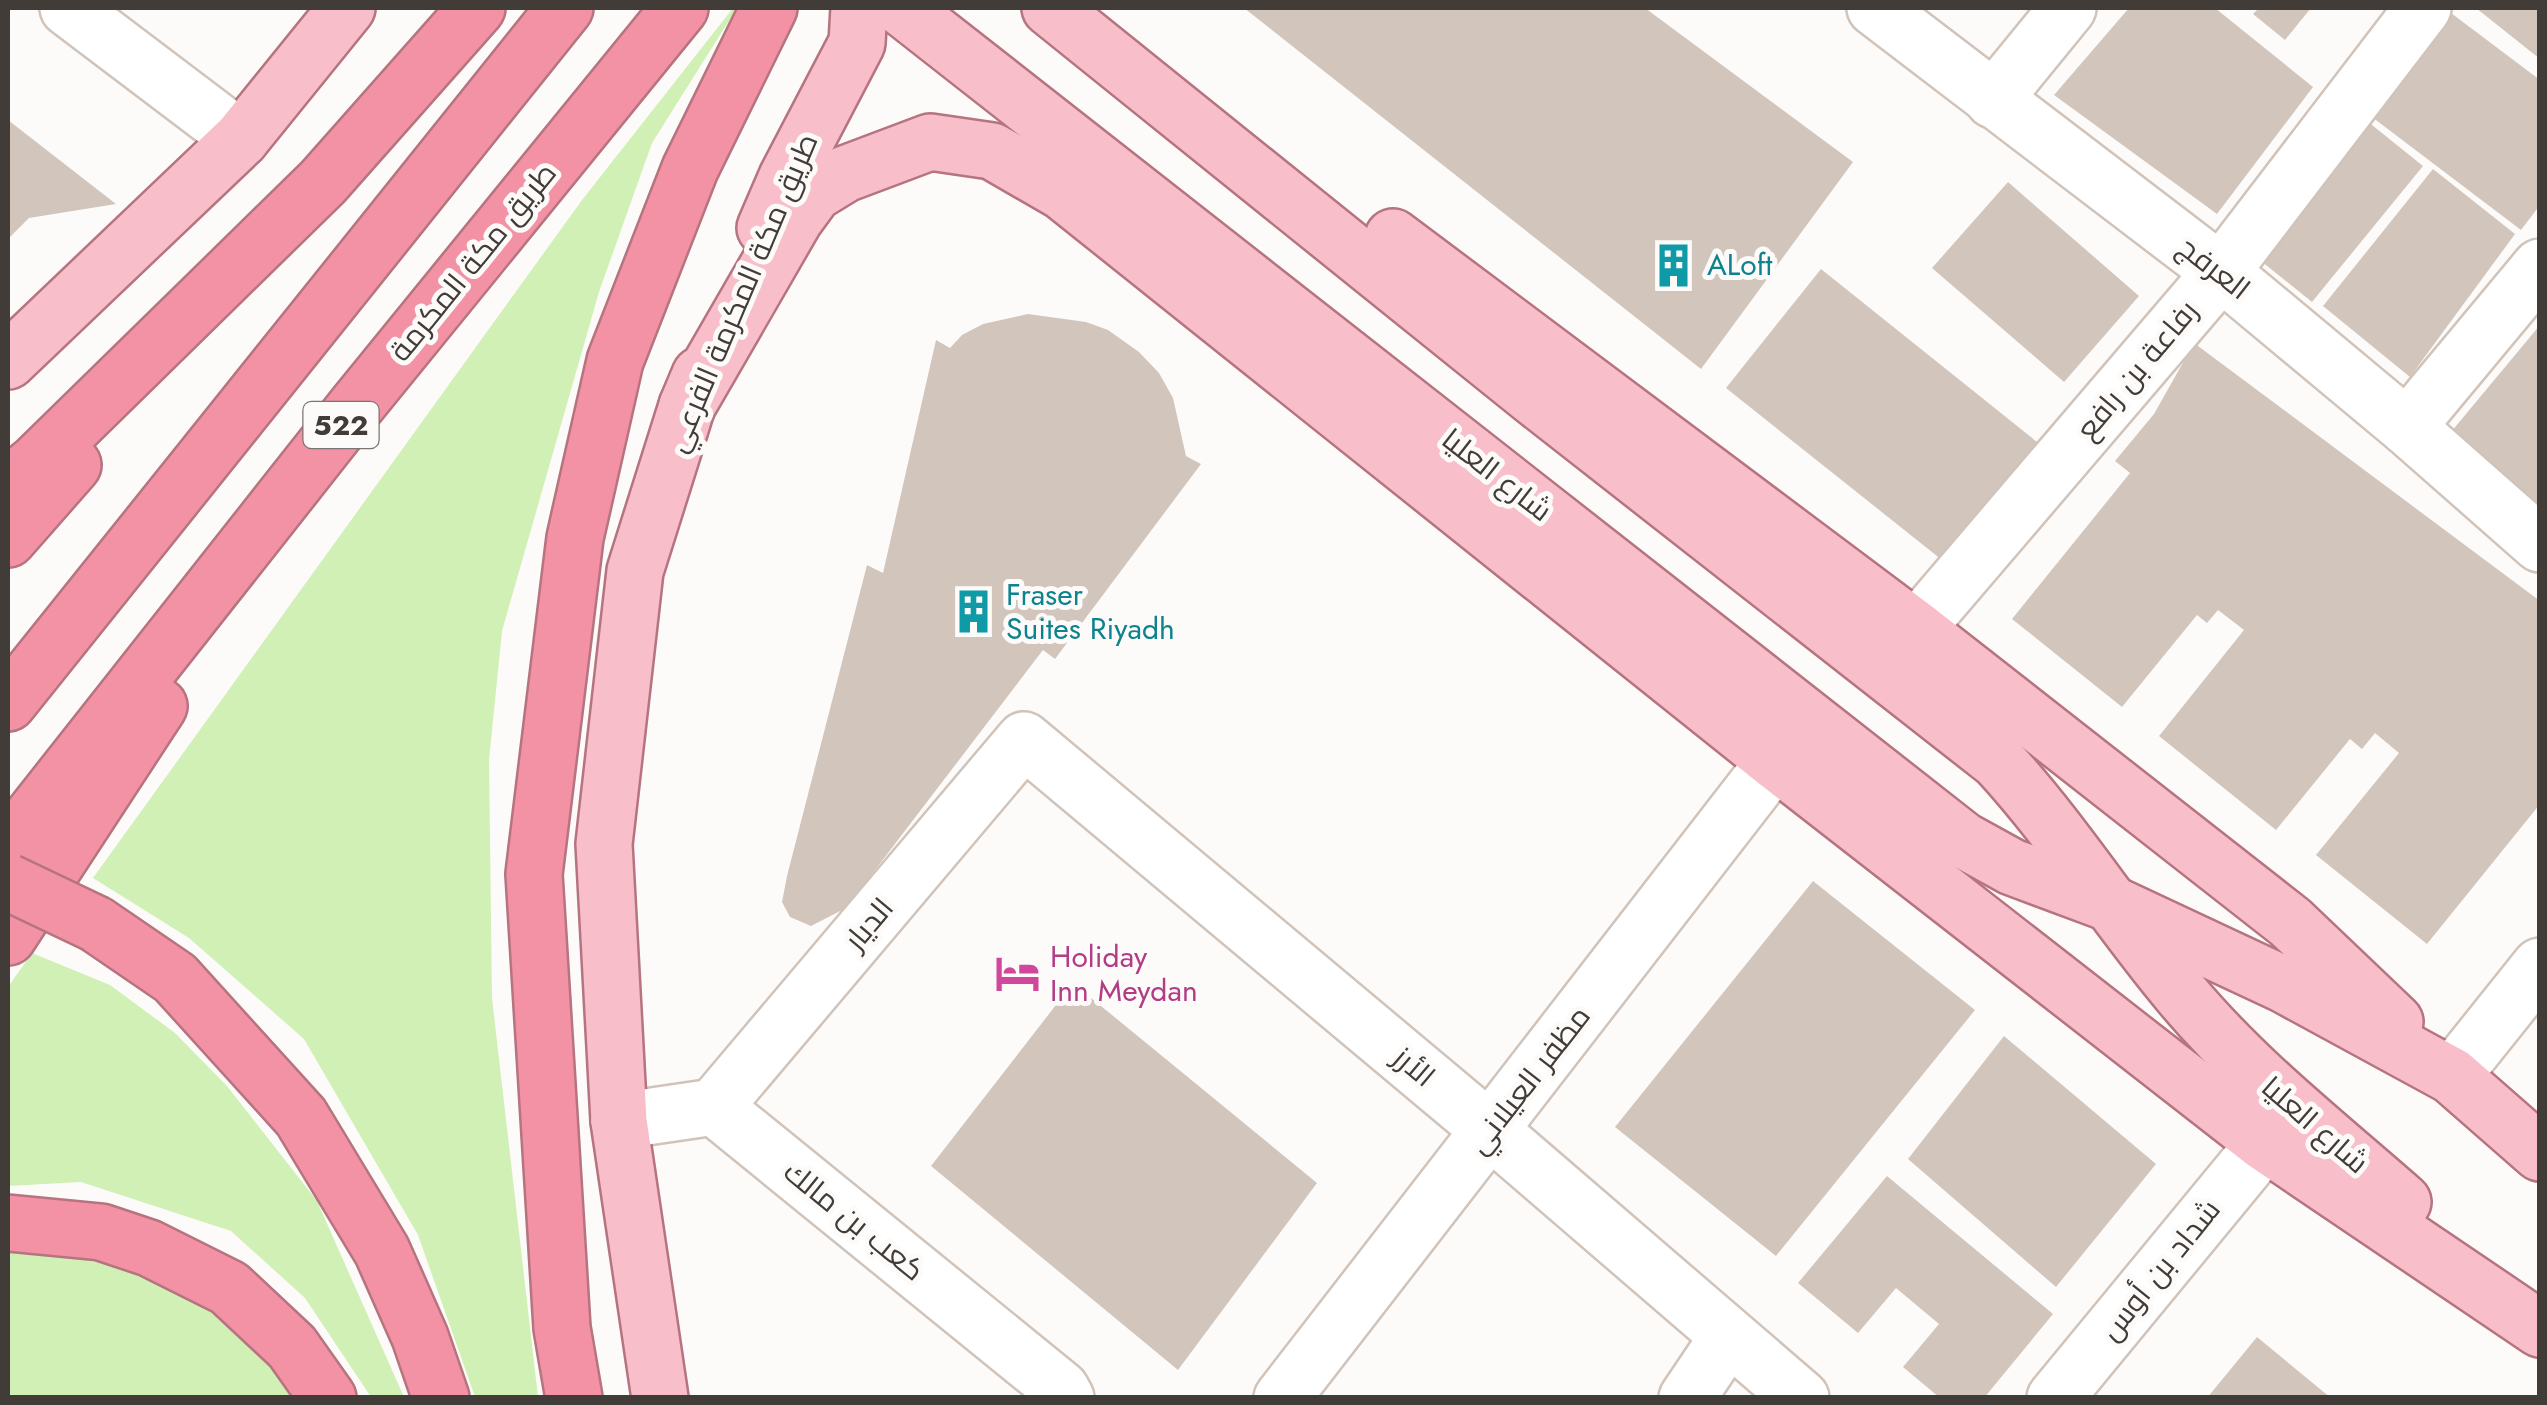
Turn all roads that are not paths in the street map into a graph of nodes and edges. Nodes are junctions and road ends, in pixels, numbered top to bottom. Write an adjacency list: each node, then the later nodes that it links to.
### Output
1 (68, 8): 15 (street)
2 (476, 8): 16 (highway)
3 (565, 8): 27 (highway, 522)
4 (680, 8): 20 (highway, طريق مكة المكرمة / 522)
5 (769, 8): 46 (highway)
6 (860, 8): 21 (main road, طريق مكة المكرمة الفرعي)
7 (902, 8): 32 (main road, شارع العليا)
8 (1050, 8): 32 (main road, شارع العليا)
9 (1092, 8): 26 (main road)
10 (1875, 8): 14 (street, العرفج)
11 (2068, 8): 14 (street)
12 (2423, 8): 18 (street, رفاعة بن رافع)
13 (342, 13): 15 (main road)
14 (1992, 100): 18 (street, العرفج)
15 (241, 139): 19 (main road)
16 (323, 182): 23 (highway); 24 (highway)
17 (2540, 267): 22 (street)
18 (2221, 272): 22 (street, العرفج); 26 (street, رفاعة بن رافع)
19 (8, 360)
20 (356, 406): 30 (highway, طريق مكة المكرمة / 522); 33 (highway)
21 (686, 406): 29 (main road); 37 (main road, طريق مكة المكرمة الفرعي)
22 (2407, 426): 25 (street, العرفج)
23 (8, 486)
24 (8, 539)
25 (2540, 544)
26 (1916, 630): 35 (main road)
27 (8, 703)
28 (1024, 740): 36 (street, الديار); 38 (street, الأرز)
29 (1775, 761): 38 (street, مظفر العيلاني); 39 (main road)
30 (8, 846)
31 (8, 882): 45 (highway, bridge)
32 (2114, 905): 35 (main road, شارع العليا); 42 (main road, شارع العليا)
33 (8, 937)
34 (2540, 966): 35 (street)
35 (2452, 1076): 40 (main road, شارع العليا)
36 (714, 1107): 37 (street); 48 (street, كعب بن مالك)
37 (619, 1121): 47 (main road, طريق مكة المكرمة الفرعي)
38 (1491, 1130): 43 (street, الأرز); 49 (street, مظفر العيلاني)
39 (2264, 1144): 42 (main road); 52 (street, شداد بن أوس)
40 (2540, 1153)
41 (8, 1223): 44 (highway)
42 (2540, 1325)
43 (1728, 1338): 50 (street); 51 (street, الأرز)
44 (328, 1398)
45 (440, 1398)
46 (574, 1398)
47 (660, 1398)
48 (1066, 1398)
49 (1282, 1398)
50 (1687, 1398)
51 (1801, 1398)
52 (2055, 1398)

